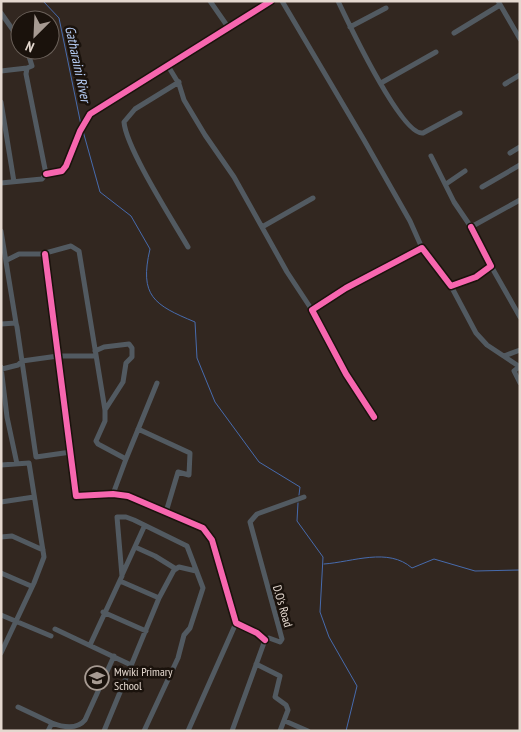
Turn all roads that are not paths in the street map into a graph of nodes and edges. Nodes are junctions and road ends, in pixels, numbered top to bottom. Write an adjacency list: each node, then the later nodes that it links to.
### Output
1 (210, 1): 9 (street)
2 (271, 1): 9 (street)
3 (282, 1): 40 (street)
4 (338, 1): 10 (street)
5 (499, 3): 11 (street); 12 (street)
6 (386, 8): 10 (street)
7 (1, 13): 8 (street)
8 (10, 26)
9 (228, 26): 15 (street)
10 (350, 27): 20 (street)
11 (454, 33)
12 (520, 39)
13 (436, 52): 20 (street)
14 (30, 60): 16 (street)
15 (168, 66): 19 (street); 29 (street)
16 (27, 68): 17 (street); 29 (street)
17 (2, 69)
18 (520, 74): 21 (street)
19 (179, 82): 37 (street); 39 (street)
20 (381, 82): 23 (street)
21 (505, 84)
22 (1, 102): 30 (street)
23 (460, 113)
24 (520, 147): 25 (street)
25 (510, 153)
26 (431, 156): 32 (street)
27 (520, 165): 33 (street)
28 (465, 171): 32 (street)
29 (46, 174): 30 (street)
30 (14, 182): 31 (street)
31 (1, 183)
32 (446, 184): 36 (street)
33 (482, 187)
34 (314, 198): 37 (street)
35 (520, 200): 36 (street)
36 (471, 226): 43 (street)
37 (262, 227): 45 (street)
38 (1, 231): 42 (street)
39 (188, 247)
40 (422, 248): 44 (street); 45 (street)
41 (45, 254): 42 (street); 50 (street); 51 (street)
42 (7, 260): 47 (street)
43 (490, 266): 44 (street); 46 (street)
44 (451, 286): 52 (street)
45 (312, 310): 59 (street)
46 (520, 317)
47 (16, 323): 48 (street); 53 (street)
48 (1, 324)
49 (520, 350): 52 (street)
50 (96, 353): 51 (street); 58 (street); 58 (street)
51 (58, 356): 53 (street); 61 (street)
52 (504, 356): 54 (street)
53 (22, 362): 55 (street); 61 (street)
54 (520, 367): 57 (street)
55 (1, 368): 63 (street)
56 (157, 383): 60 (street)
57 (520, 383)
58 (105, 410): 62 (street)
59 (374, 417)
60 (138, 429): 62 (street); 69 (street)
61 (71, 452): 65 (street)
62 (126, 458): 65 (street)
63 (17, 464): 64 (street); 66 (street)
64 (1, 465)
65 (113, 494): 69 (street)
66 (34, 497): 68 (street); 73 (street)
67 (304, 497): 87 (street, D.O's Road)
68 (1, 502)
69 (166, 512): 83 (street)
70 (144, 527): 72 (street); 75 (street); 77 (street)
71 (1, 537): 73 (street)
72 (135, 547): 74 (street); 77 (street)
73 (43, 550): 78 (street)
74 (176, 569): 75 (street); 79 (street)
75 (196, 571): 98 (street)
76 (1, 573): 78 (street)
77 (121, 579): 79 (street); 80 (street)
78 (31, 586): 82 (street)
79 (159, 598): 85 (street)
80 (103, 612): 85 (street); 88 (street)
81 (1, 615): 82 (street)
82 (16, 621): 86 (street); 89 (street)
83 (236, 623): 87 (street); 99 (street)
84 (55, 629): 88 (street)
85 (146, 631): 91 (street)
86 (51, 636)
87 (265, 640): 92 (street)
88 (90, 645): 90 (street)
89 (1, 653)
90 (114, 656): 91 (street); 95 (street)
91 (131, 664): 97 (street)
92 (256, 664): 94 (street); 100 (street)
93 (18, 707): 95 (street)
94 (285, 720): 101 (street); 102 (street)
95 (52, 723): 96 (street)
96 (48, 731)
97 (104, 731)
98 (144, 731)
99 (188, 731)
100 (232, 731)
101 (280, 731)
102 (308, 731)

